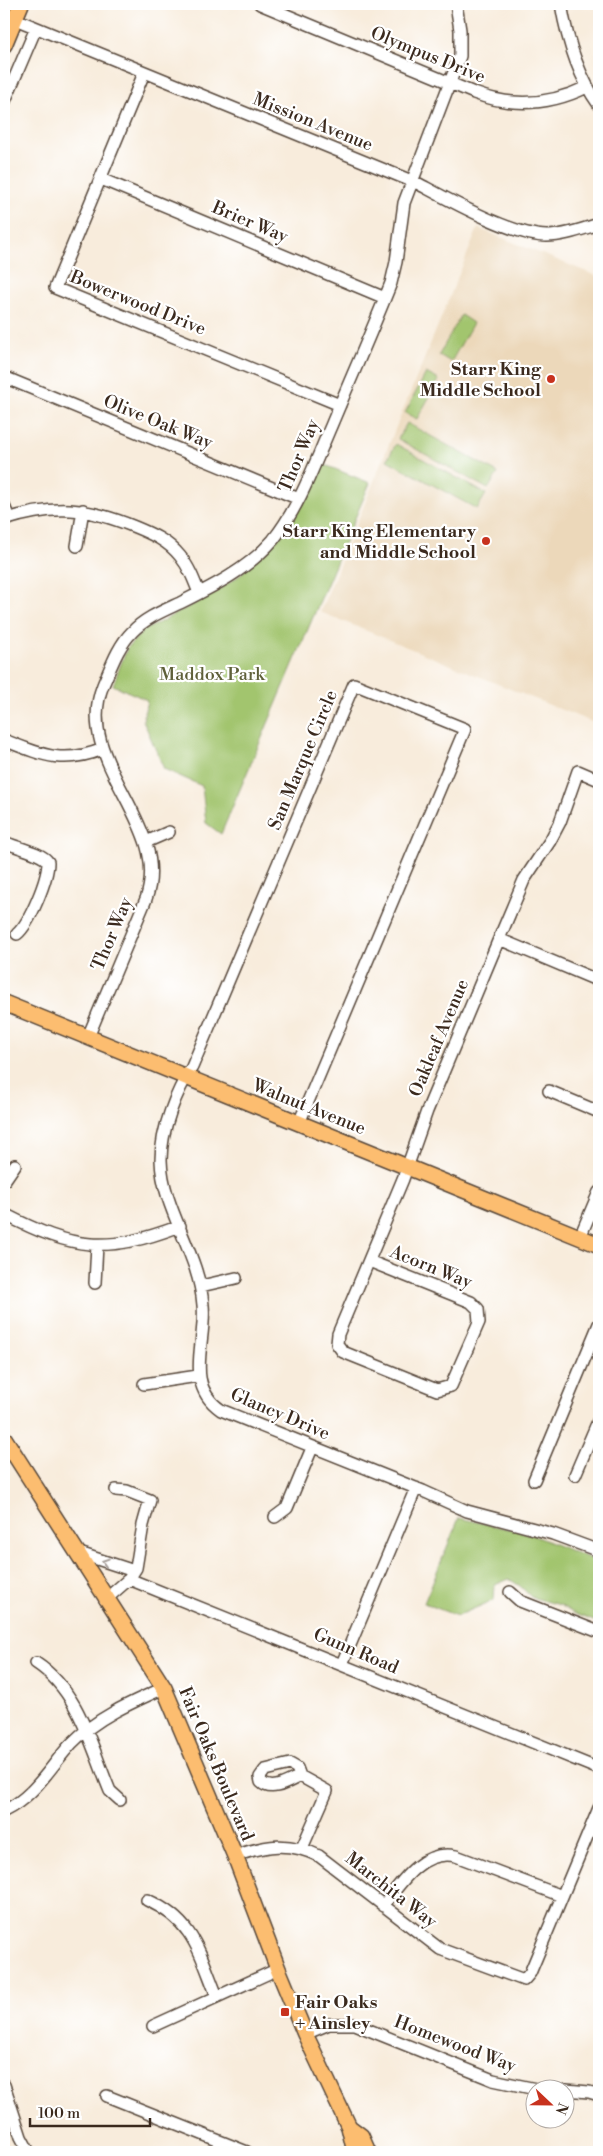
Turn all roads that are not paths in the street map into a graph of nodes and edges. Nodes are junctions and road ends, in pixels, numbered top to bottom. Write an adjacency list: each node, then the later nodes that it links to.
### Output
1 (21, 4): 5 (main road)
2 (260, 4): 9 (street, Olympus Drive)
3 (456, 4): 9 (street, Thor Way)
4 (560, 4): 10 (street)
5 (15, 19): 6 (street, Mission Avenue); 7 (main road)
6 (36, 28): 8 (street, Mission Avenue); 11 (street)
7 (4, 45)
8 (144, 73): 13 (street, Bowerwood Drive); 14 (street, Mission Avenue)
9 (452, 83): 10 (street, Olympus Drive); 14 (street, Thor Way)
10 (587, 87): 12 (street)
11 (4, 103)
12 (599, 106)
13 (101, 179): 16 (street, Brier Way); 18 (street, Bowerwood Drive)
14 (412, 181): 15 (street, Mission Avenue); 16 (street, Thor Way)
15 (599, 224)
16 (385, 298): 18 (street, Thor Way)
17 (4, 377): 19 (street, Olive Oak Way)
18 (340, 405): 19 (street, Thor Way)
19 (299, 499): 24 (street, Thor Way)
20 (4, 506): 22 (street)
21 (83, 510): 22 (street); 23 (street); 24 (street)
22 (6, 519)
23 (77, 546)
24 (199, 593): 26 (street, Thor Way)
25 (4, 740): 26 (street)
26 (103, 749): 30 (street, Thor Way)
27 (599, 780): 32 (street, Oakleaf Avenue)
28 (169, 832): 30 (street)
29 (4, 842): 31 (street)
30 (146, 842): 35 (street, Thor Way)
31 (17, 934)
32 (499, 939): 33 (street); 41 (street, Oakleaf Avenue)
33 (599, 981)
34 (4, 1003): 35 (main road, Walnut Avenue)
35 (88, 1037): 36 (main road, Walnut Avenue)
36 (186, 1077): 39 (main road, Walnut Avenue); 39 (street, San Marque Circle); 45 (street)
37 (548, 1091): 38 (street)
38 (599, 1112)
39 (299, 1123): 41 (main road, Walnut Avenue)
40 (15, 1165): 42 (street)
41 (406, 1167): 46 (main road, Walnut Avenue); 49 (street, Oakleaf Avenue)
42 (4, 1181)
43 (599, 1192): 46 (street)
44 (4, 1214): 47 (street)
45 (180, 1226): 47 (street); 52 (street)
46 (580, 1237): 48 (main road, Walnut Avenue)
47 (97, 1245): 51 (street)
48 (599, 1245)
49 (370, 1261): 54 (street, Oakleaf Avenue); 54 (street, Acorn Way)
50 (236, 1278): 52 (street)
51 (95, 1283)
52 (201, 1286): 55 (street)
53 (599, 1324): 61 (street)
54 (337, 1344)
55 (198, 1376): 56 (street); 59 (street, Glancy Drive)
56 (144, 1384)
57 (599, 1419): 60 (street)
58 (4, 1438): 66 (main road, Fair Oaks Boulevard)
59 (312, 1448): 62 (street, Glancy Drive); 64 (street)
60 (575, 1475)
61 (534, 1480)
62 (416, 1488): 65 (street, Glancy Drive); 72 (street)
63 (116, 1490): 67 (street)
64 (275, 1517)
65 (599, 1551)
66 (76, 1552): 67 (street, Gunn Road, one-way to 66); 69 (main road, Fair Oaks Boulevard)
67 (132, 1575): 69 (street); 72 (street, Gunn Road)
68 (510, 1592): 70 (street)
69 (105, 1600): 73 (main road, Fair Oaks Boulevard)
70 (599, 1632)
71 (36, 1663): 74 (street)
72 (342, 1664): 75 (street, Gunn Road)
73 (164, 1688): 74 (street); 81 (main road, Fair Oaks Boulevard)
74 (85, 1731): 77 (street); 79 (street)
75 (599, 1769)
76 (300, 1776): 80 (street)
77 (120, 1800)
78 (599, 1808): 82 (street)
79 (4, 1811)
80 (302, 1848): 81 (street, Marchita Way); 84 (street, Marchita Way)
81 (235, 1856): 85 (main road, Fair Oaks Boulevard)
82 (562, 1896): 84 (street); 84 (street, Marchita Way)
83 (147, 1900): 86 (street)
84 (383, 1906)
85 (278, 1969): 86 (street); 88 (main road, Fair Oaks Boulevard)
86 (217, 1996): 87 (street)
87 (153, 2026)
88 (305, 2034): 90 (street, Homewood Way); 94 (main road, Fair Oaks Boulevard)
89 (4, 2085): 95 (street)
90 (526, 2086)
91 (576, 2091): 92 (street)
92 (599, 2095)
93 (107, 2096): 96 (street)
94 (349, 2127): 97 (main road, Fair Oaks Boulevard); 98 (main road); 99 (main road, Fair Oaks Boulevard)
95 (29, 2152)
96 (247, 2152)
97 (356, 2152)
98 (360, 2152)
99 (368, 2152)

